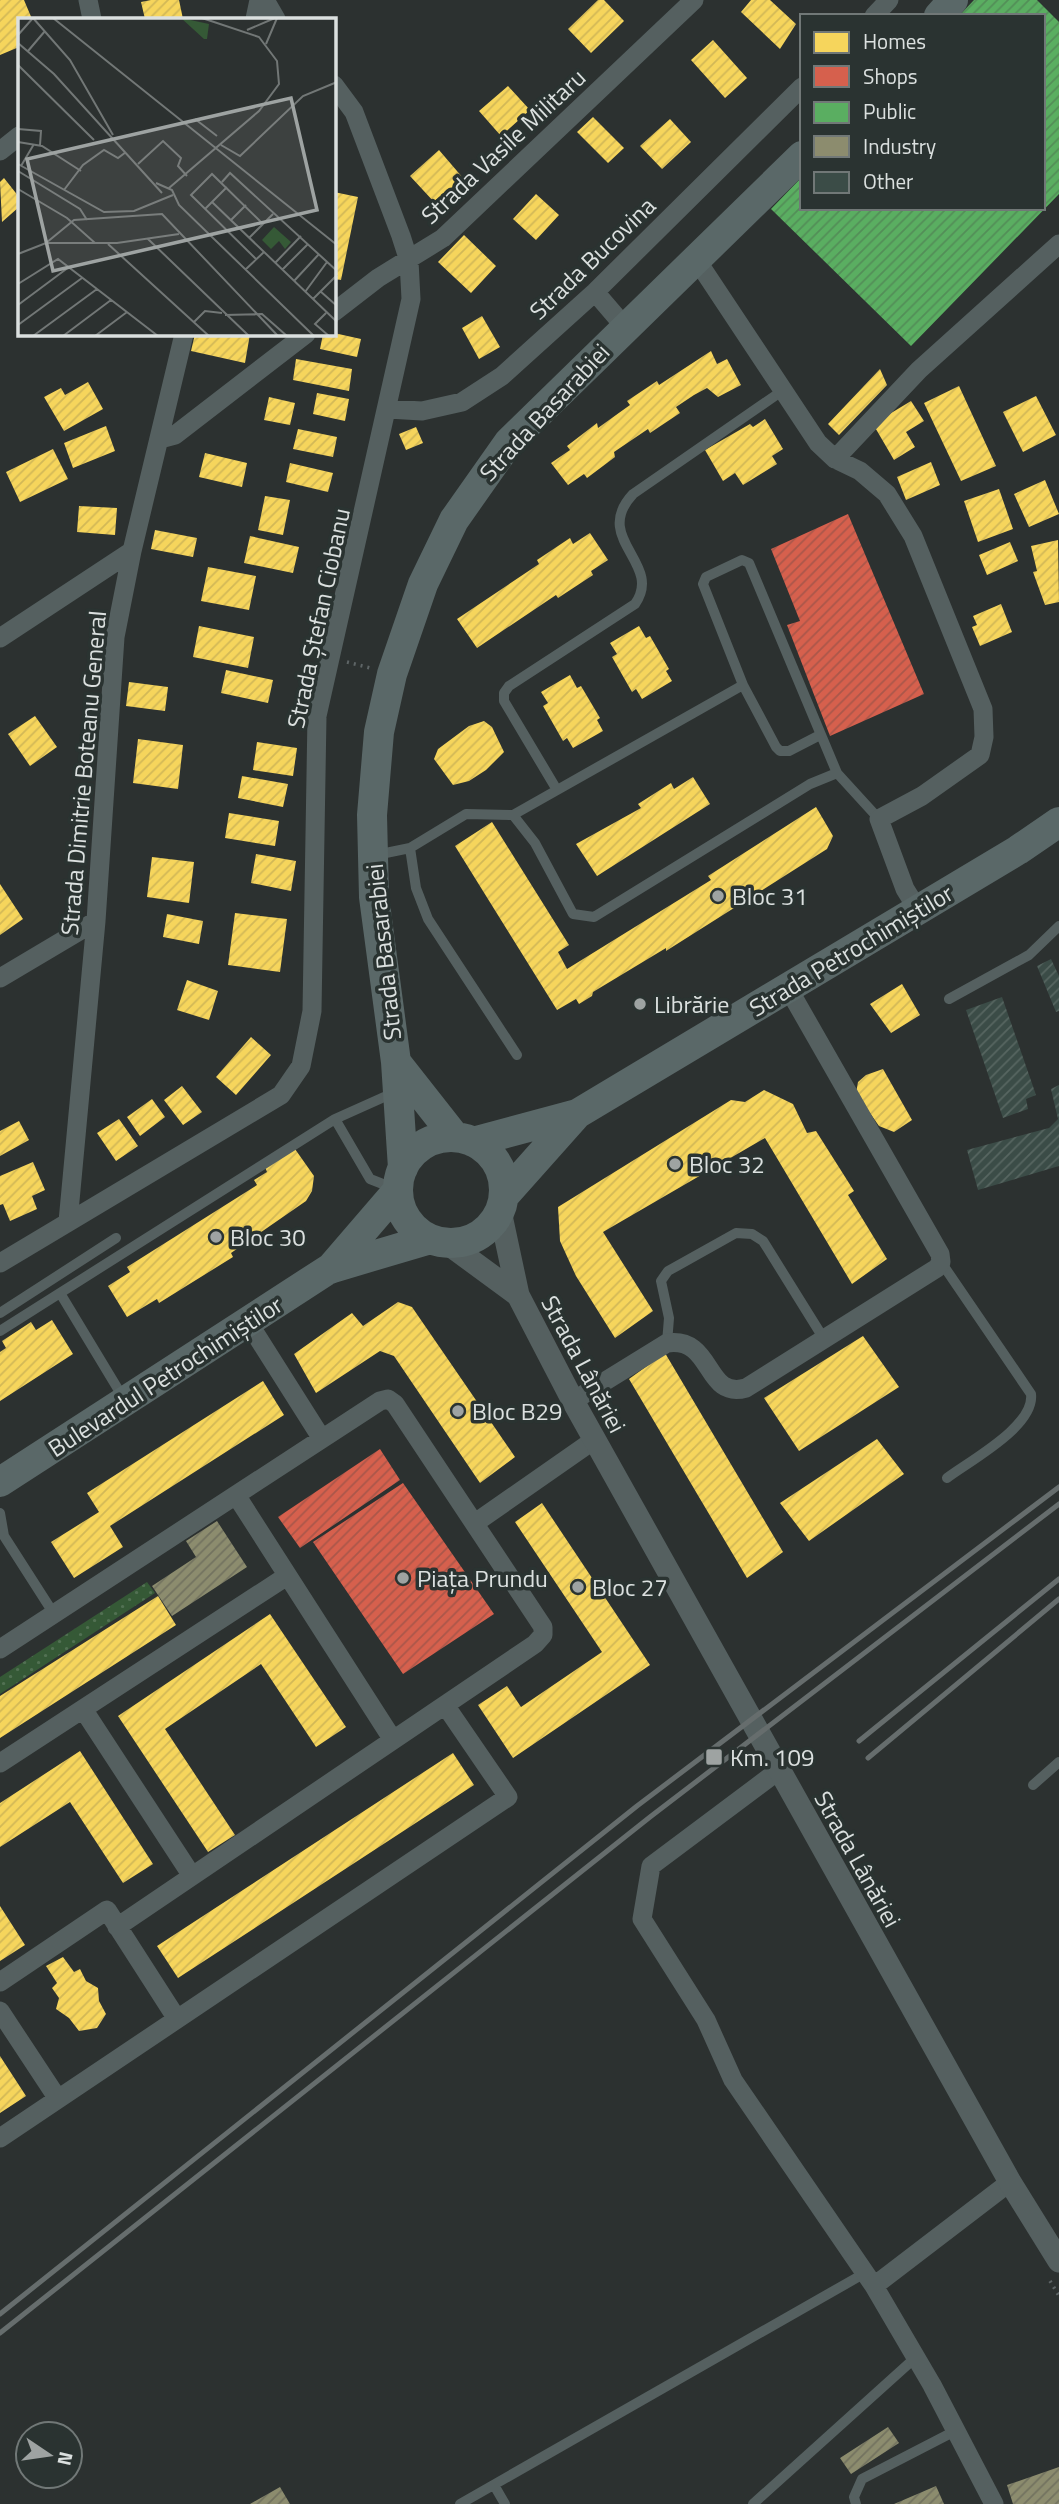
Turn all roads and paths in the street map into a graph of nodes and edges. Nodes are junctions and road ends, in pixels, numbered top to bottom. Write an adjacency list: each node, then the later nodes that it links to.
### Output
1 (88, 0): 9 (street)
2 (259, 0): 10 (street)
3 (265, 0): 11 (street)
4 (694, 0): 19 (street, Strada Vasile Militaru)
5 (889, 0): 7 (street)
6 (953, 0): 8 (main road)
7 (876, 14)
8 (941, 14)
9 (92, 18)
10 (255, 18)
11 (275, 18)
12 (336, 88): 19 (street, Strada Ștefan Ciobanu)
13 (800, 89): 20 (street, Strada Bucovina)
14 (18, 137): 15 (street)
15 (1, 148)
16 (800, 158): 18 (main road, Strada Basarabiei)
17 (1059, 244): 28 (street)
18 (696, 258): 22 (main road, Strada Basarabiei); 25 (street)
19 (409, 261): 21 (street, Strada Vasile Militaru); 26 (street, Strada Ștefan Ciobanu)
20 (595, 292): 22 (street); 26 (street, Strada Bucovina)
21 (336, 310)
22 (625, 327): 43 (main road, Strada Basarabiei)
23 (184, 336): 27 (street, Strada Dimitrie Boteanu General)
24 (303, 336): 27 (street)
25 (782, 391): 28 (street); 36 (lane)
26 (388, 409): 57 (street, Strada Ștefan Ciobanu)
27 (160, 439): 29 (street, Strada Dimitrie Boteanu General)
28 (835, 459): 38 (street)
29 (132, 551): 30 (street); 45 (street, Strada Dimitrie Boteanu General)
30 (0, 638)
31 (342, 661): 32 (path)
32 (382, 671)
33 (743, 685): 34 (lane); 34 (lane); 36 (lane)
34 (820, 735): 35 (lane)
35 (837, 773): 37 (lane); 38 (lane)
36 (557, 790): 37 (lane)
37 (513, 816): 41 (lane)
38 (879, 820): 44 (street)
39 (1059, 822): 42 (main road)
40 (1059, 835): 42 (main road)
41 (410, 848): 43 (lane); 50 (lane)
42 (1018, 850): 44 (main road, Strada Petrochimiștilor)
43 (372, 856): 51 (main road, Strada Basarabiei)
44 (918, 910): 48 (main road, Strada Petrochimiștilor)
45 (96, 921): 47 (street); 57 (street, Strada Dimitrie Boteanu General)
46 (1059, 926): 49 (lane)
47 (0, 978)
48 (788, 988): 52 (main road, Strada Petrochimiștilor); 60 (street)
49 (949, 999)
50 (517, 1055)
51 (397, 1077): 53 (lane); 54 (main road, Strada Basarabiei); 55 (main road, Strada Basarabiei)
52 (577, 1114): 54 (main road, Strada Petrochimiștilor); 56 (main road, Strada Petrochimiștilor)
53 (335, 1119): 55 (lane); 63 (lane)
54 (464, 1139): 55 (main road); 56 (main road)
55 (401, 1179): 59 (main road); 62 (main road, Bulevardul Petrochimiștilor)
56 (502, 1204): 59 (main road); 64 (street)
57 (68, 1222): 61 (street, Strada Ștefan Ciobanu)
58 (116, 1238): 65 (lane)
59 (438, 1241): 62 (main road, Bulevardul Petrochimiștilor); 64 (street)
60 (941, 1262): 68 (street); 74 (lane)
61 (0, 1263)
62 (330, 1269): 66 (main road, Bulevardul Petrochimiștilor)
63 (60, 1293): 67 (lane); 71 (lane)
64 (518, 1295): 70 (street, Strada Lânăriei)
65 (0, 1312)
66 (247, 1322): 71 (main road, Bulevardul Petrochimiștilor); 72 (street)
67 (0, 1331)
68 (824, 1339): 69 (street); 69 (lane)
69 (667, 1343): 70 (street)
70 (573, 1401): 73 (street, Strada Lânăriei)
71 (125, 1402): 75 (main road, Bulevardul Petrochimiștilor)
72 (322, 1439): 76 (street); 78 (street)
73 (594, 1440): 78 (street); 87 (street, Strada Lânăriei)
74 (947, 1478)
75 (0, 1482)
76 (236, 1495): 79 (street); 80 (street)
77 (0, 1513): 80 (lane)
78 (475, 1523): 82 (street)
79 (287, 1576): 83 (street); 84 (street)
80 (54, 1614): 81 (street)
81 (0, 1650)
82 (445, 1705): 84 (street); 93 (street)
83 (83, 1709): 86 (street); 89 (street)
84 (393, 1740): 89 (street)
85 (1059, 1762): 88 (lane)
86 (0, 1763)
87 (778, 1770): 96 (street, Strada Lânăriei); 98 (street)
88 (1033, 1786)
89 (192, 1876): 90 (street)
90 (117, 1927): 91 (street); 93 (street)
91 (0, 1982)
92 (0, 2011): 94 (street)
93 (177, 2019): 94 (street)
94 (58, 2099): 95 (street)
95 (0, 2138)
96 (1010, 2182): 97 (street, Strada Lânăriei); 98 (street)
97 (1059, 2261)
98 (870, 2280): 99 (street); 101 (lane)
99 (915, 2358): 100 (street); 104 (lane)
100 (956, 2431): 105 (lane); 106 (street)
101 (494, 2485): 102 (lane); 103 (lane)
102 (460, 2504)
103 (505, 2504)
104 (753, 2504)
105 (856, 2504)
106 (993, 2504)

